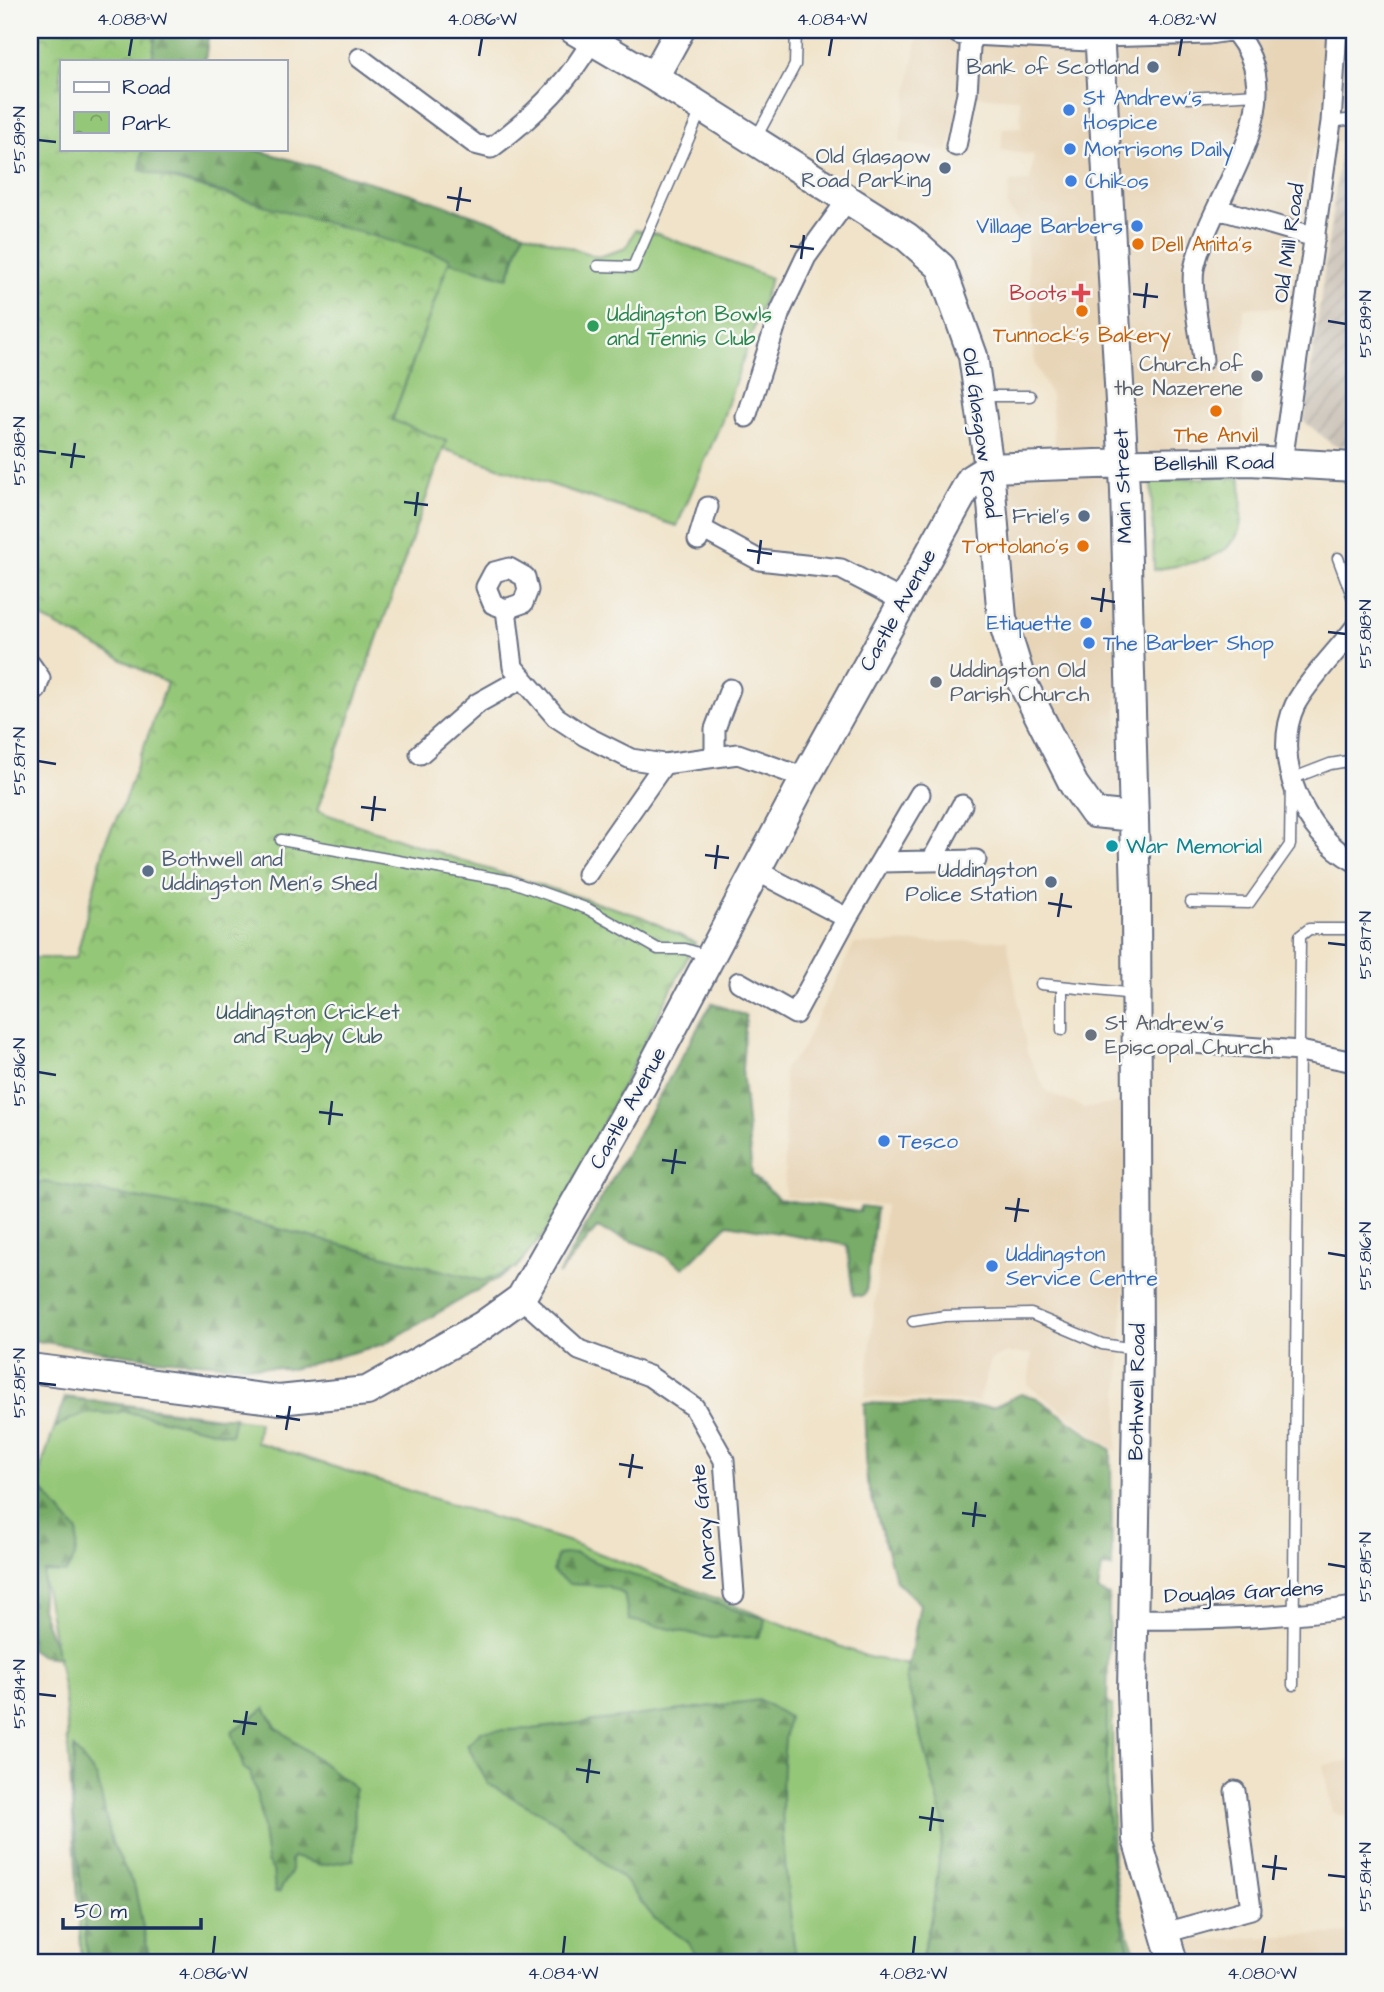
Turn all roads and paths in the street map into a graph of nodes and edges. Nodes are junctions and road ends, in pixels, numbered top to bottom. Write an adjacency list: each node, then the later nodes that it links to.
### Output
1 (680, 30): 9 (street)
2 (796, 30): 15 (lane)
3 (1234, 30): 6 (street); 10 (street)
4 (1337, 30): 14 (street, Old Mill Road)
5 (966, 31): 6 (street); 16 (street)
6 (1100, 34): 26 (street, Main Street)
7 (583, 35): 8 (street); 9 (street, Old Glasgow Road)
8 (360, 58)
9 (654, 76): 12 (street, Old Glasgow Road)
10 (1259, 94): 11 (lane); 18 (street)
11 (1188, 99)
12 (702, 108): 15 (street, Old Glasgow Road); 20 (lane)
13 (1354, 119): 14 (lane)
14 (1331, 122): 19 (street, Old Mill Road)
15 (754, 142): 17 (street, Old Glasgow Road)
16 (956, 146)
17 (848, 200): 22 (street, Old Glasgow Road); 24 (street)
18 (1218, 209): 19 (street); 21 (street)
19 (1315, 237): 25 (street, Old Mill Road)
20 (598, 266)
21 (1203, 360)
22 (979, 396): 23 (lane); 28 (street, Old Glasgow Road)
23 (1030, 396)
24 (746, 417)
25 (1282, 462): 26 (street, Bellshill Road); 27 (street, Bellshill Road)
26 (1123, 464): 28 (street, Bellshill Road); 49 (street, Main Street)
27 (1354, 467)
28 (989, 468): 29 (street, Castle Avenue); 31 (street, Old Glasgow Road)
29 (958, 502): 31 (street); 33 (street, Castle Avenue)
30 (708, 508): 33 (street)
31 (993, 519): 49 (street, Old Glasgow Road)
32 (1338, 558): 34 (lane)
33 (903, 601): 45 (street, Castle Avenue)
34 (1354, 601)
35 (506, 609): 38 (street)
36 (1354, 629): 46 (street)
37 (30, 664): 40 (street)
38 (521, 679): 41 (street); 44 (street)
39 (730, 689): 42 (street)
40 (30, 694)
41 (420, 754)
42 (715, 756): 44 (street); 45 (street)
43 (1354, 760): 46 (lane)
44 (664, 764): 56 (street)
45 (805, 778): 55 (street, Castle Avenue)
46 (1291, 779): 54 (street); 57 (lane)
47 (919, 794): 53 (street)
48 (962, 805): 51 (street)
49 (1133, 817): 64 (street, Bothwell Road)
50 (281, 840): 60 (lane)
51 (932, 860): 52 (street); 53 (street)
52 (976, 860)
53 (882, 862): 58 (street)
54 (1354, 862)
55 (755, 870): 58 (street); 60 (street, Castle Avenue)
56 (587, 874)
57 (1191, 902)
58 (847, 918): 61 (street)
59 (1354, 929): 67 (lane)
60 (709, 956): 69 (street, Castle Avenue)
61 (739, 982)
62 (1041, 984): 63 (lane)
63 (1062, 987): 64 (lane); 65 (lane)
64 (1138, 995): 66 (street, Bothwell Road)
65 (1062, 1030)
66 (1138, 1039): 67 (street); 71 (street, Bothwell Road)
67 (1300, 1051): 68 (street); 75 (lane)
68 (1354, 1062)
69 (521, 1298): 72 (street, Castle Avenue); 73 (street, Moray Gate)
70 (913, 1321): 71 (lane)
71 (1138, 1350): 76 (street, Bothwell Road)
72 (30, 1368)
73 (734, 1594)
74 (1354, 1607): 75 (street, Douglas Gardens)
75 (1296, 1616): 76 (street, Douglas Gardens); 77 (lane)
76 (1135, 1619): 79 (street, Bothwell Road)
77 (1293, 1685)
78 (1235, 1791): 79 (street)
79 (1164, 1933): 80 (street, Bothwell Road)
80 (1172, 1962)

